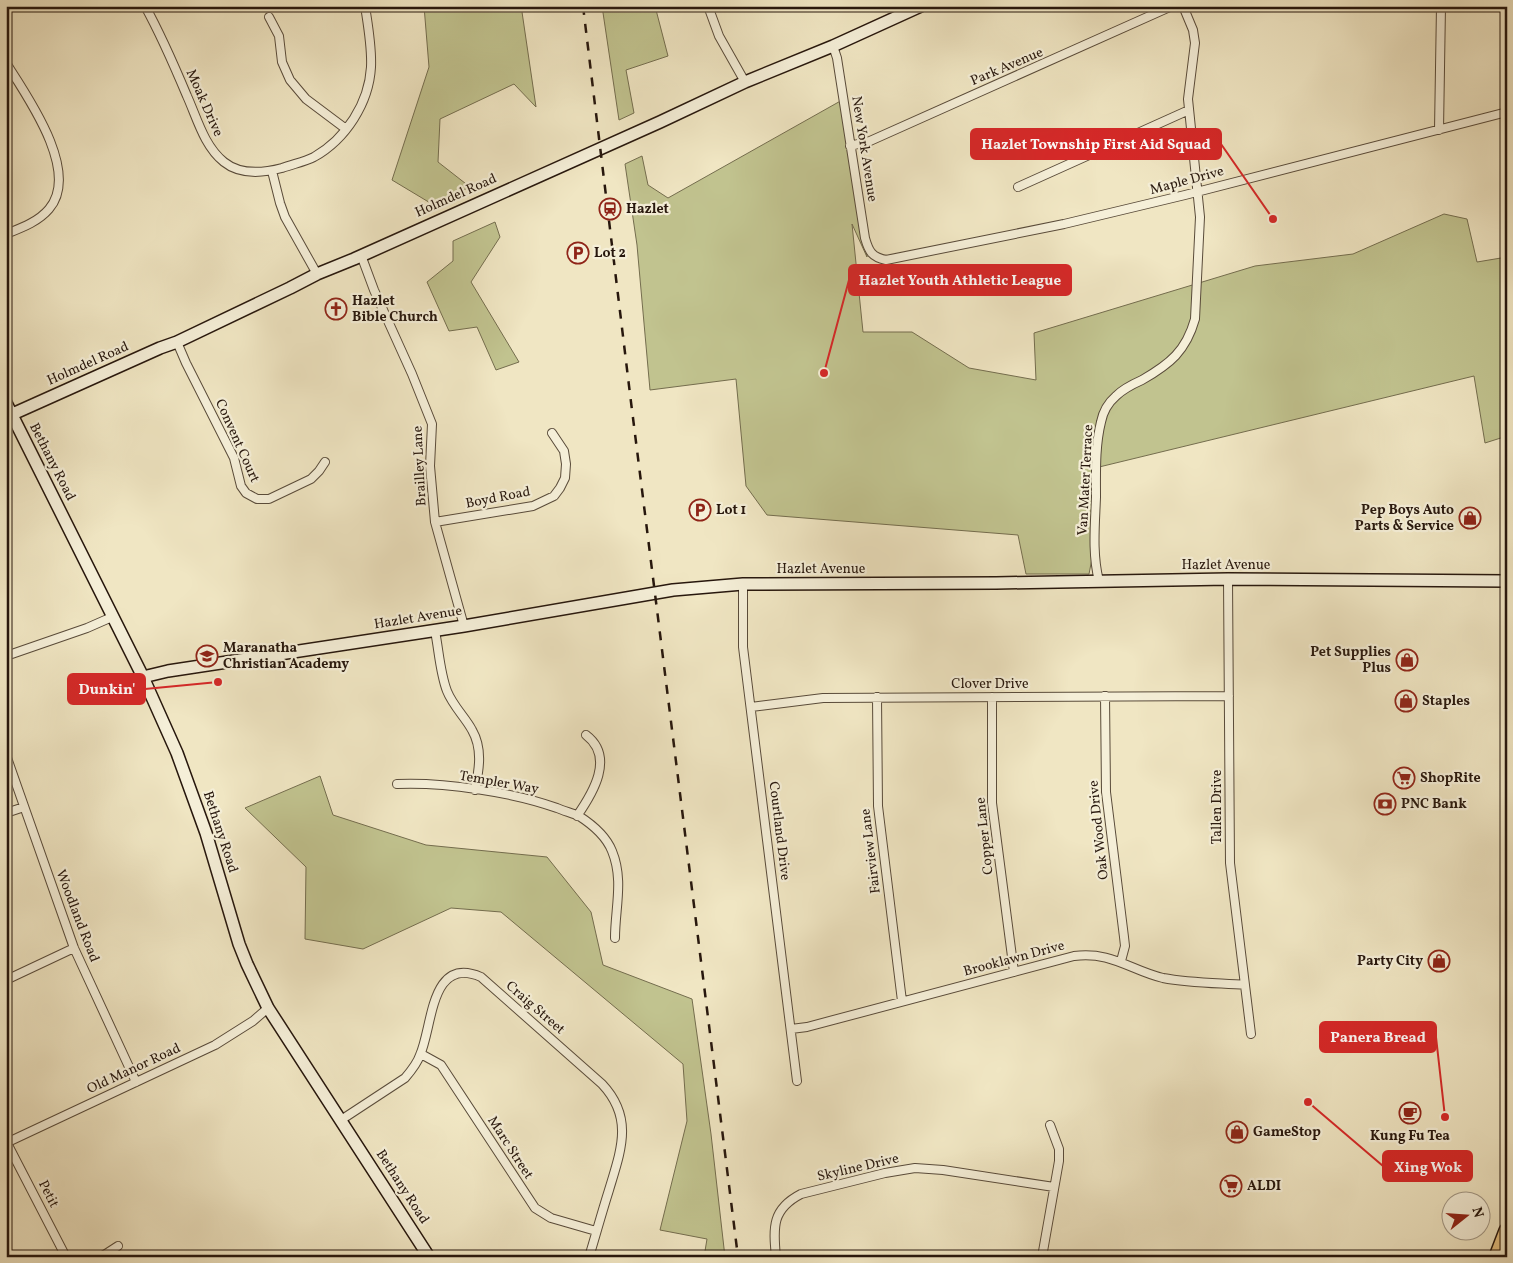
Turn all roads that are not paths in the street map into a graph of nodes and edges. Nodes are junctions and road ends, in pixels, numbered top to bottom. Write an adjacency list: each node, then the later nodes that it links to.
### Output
1 (145, 6): 17 (street, Moak Drive)
2 (365, 6): 14 (street, Moak Drive)
3 (708, 6): 11 (street)
4 (921, 6): 9 (street, Holmdel Road)
5 (1172, 6): 16 (street, Park Avenue)
6 (1184, 6): 12 (street, Van Mater Terrace)
7 (1441, 6): 15 (street)
8 (268, 17): 14 (street)
9 (833, 46): 11 (street, Holmdel Road); 16 (street, New York Avenue)
10 (6, 63): 20 (street)
11 (745, 82): 21 (street, Holmdel Road)
12 (1189, 110): 18 (street); 19 (street, Van Mater Terrace)
13 (1507, 112): 15 (street, Maple Drive)
14 (346, 129): 17 (street, Moak Drive)
15 (1438, 130): 19 (street, Maple Drive)
16 (850, 146): 22 (street, New York Avenue)
17 (272, 171): 23 (street)
18 (1018, 187)
19 (1198, 192): 22 (street, Maple Drive); 31 (street, Van Mater Terrace)
20 (6, 234)
21 (361, 255): 23 (street, Holmdel Road); 29 (street, Brailley Lane)
22 (872, 255)
23 (317, 274): 24 (street, Holmdel Road)
24 (178, 342): 26 (street, Holmdel Road); 28 (street, Convent Court)
25 (6, 403): 26 (street, Bethany Road)
26 (9, 416): 34 (street, Bethany Road)
27 (552, 433): 29 (street, Boyd Road)
28 (325, 462)
29 (435, 522): 35 (street, Brailley Lane)
30 (1228, 579): 31 (street, Hazlet Avenue); 32 (street, Hazlet Avenue); 40 (street, Tallen Drive)
31 (1098, 581): 33 (street, Hazlet Avenue)
32 (1507, 581)
33 (743, 584): 35 (street, Hazlet Avenue); 43 (street, Courtland Drive)
34 (112, 617): 37 (street); 38 (street, Bethany Road)
35 (464, 626): 36 (street, Hazlet Avenue)
36 (436, 631): 38 (street, Hazlet Avenue); 47 (street)
37 (6, 656)
38 (143, 677): 58 (street, Bethany Road)
39 (1105, 696): 40 (street, Clover Drive); 42 (street, Clover Drive); 53 (street, Oak Wood Drive)
40 (1229, 696): 56 (street, Tallen Drive)
41 (877, 697): 42 (street, Clover Drive); 43 (street, Clover Drive); 57 (street, Fairview Lane)
42 (992, 697): 54 (street, Copper Lane)
43 (751, 707): 59 (street, Courtland Drive)
44 (586, 735): 50 (street)
45 (6, 755): 48 (street, Woodland Road)
46 (397, 784): 47 (street, Templer Way)
47 (475, 790): 50 (street, Templer Way)
48 (24, 807): 49 (street); 52 (street, Woodland Road)
49 (6, 813)
50 (577, 816): 51 (street, Templer Way)
51 (615, 938)
52 (74, 948): 55 (street); 63 (street, Woodland Road)
53 (1121, 961): 54 (street, Brooklawn Drive); 56 (street, Brooklawn Drive)
54 (1014, 972): 57 (street, Brooklawn Drive)
55 (6, 980)
56 (1245, 985): 60 (street, Tallen Drive)
57 (902, 1001): 59 (street, Brooklawn Drive)
58 (268, 1008): 63 (street, Old Manor Road); 64 (street, Bethany Road)
59 (791, 1030): 62 (street, Courtland Drive)
60 (1251, 1034)
61 (421, 1054): 64 (street, Craig Street); 69 (street, Marc Street); 69 (street, Craig Street)
62 (797, 1081)
63 (136, 1082): 66 (street, Old Manor Road)
64 (341, 1120): 73 (street, Bethany Road)
65 (1050, 1126): 67 (street)
66 (7, 1143): 71 (street, Petit)
67 (1054, 1187): 75 (street, Skyline Drive); 76 (street)
68 (1507, 1230): 77 (highway)
69 (596, 1231): 74 (street, Craig Street)
70 (118, 1246): 72 (street)
71 (66, 1257)
72 (101, 1257)
73 (429, 1257)
74 (588, 1257)
75 (776, 1257)
76 (1042, 1257)
77 (1497, 1257)

